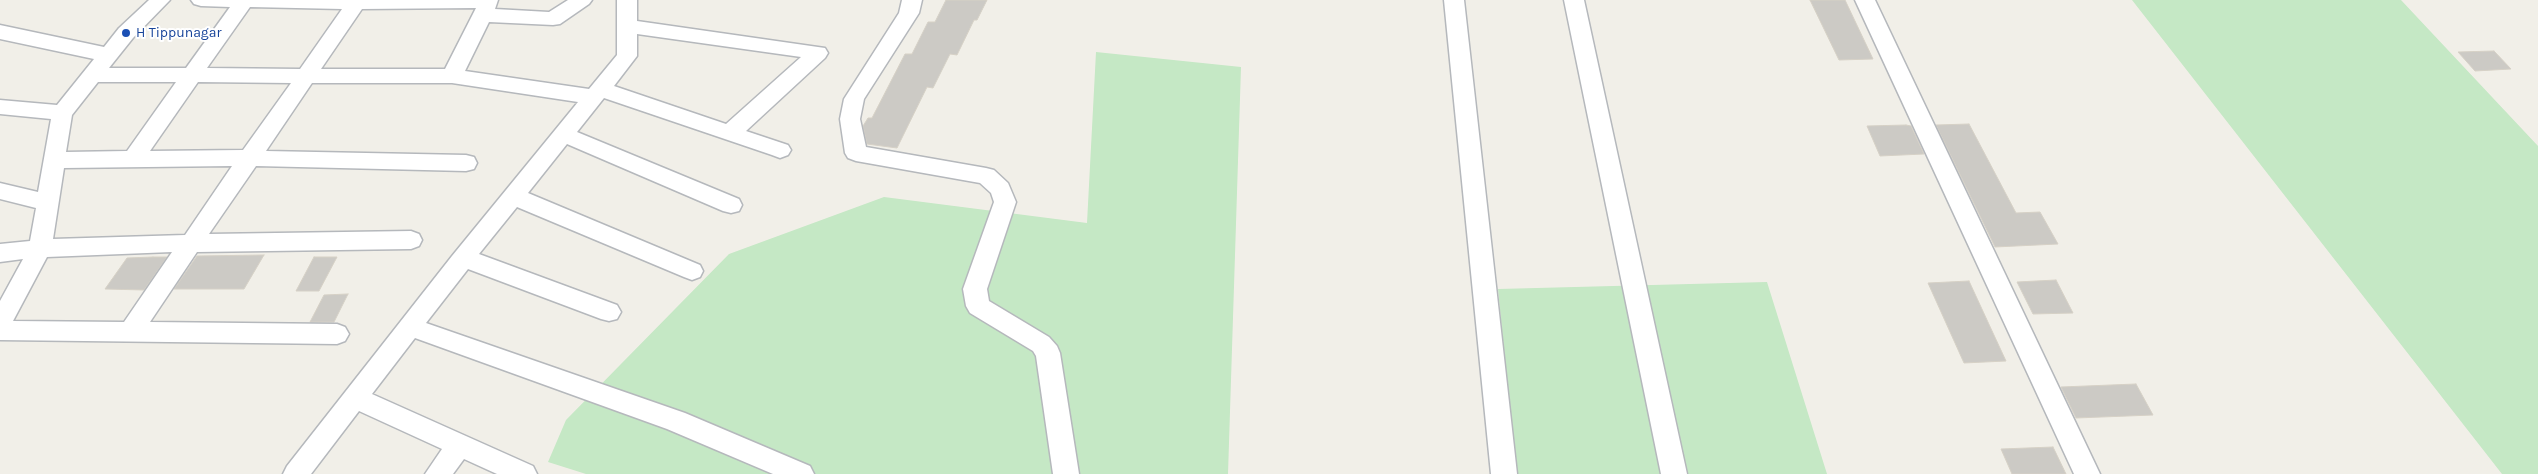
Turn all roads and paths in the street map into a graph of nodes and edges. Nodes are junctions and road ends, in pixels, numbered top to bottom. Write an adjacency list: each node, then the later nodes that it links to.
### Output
1 (160, 0): 14 (street)
2 (201, 0): 9 (street)
3 (582, 0): 11 (street)
4 (626, 0): 12 (street)
5 (912, 0): 51 (street)
6 (1454, 0): 52 (street)
7 (1574, 0): 53 (street)
8 (1865, 0): 54 (street)
9 (244, 1): 10 (street); 16 (street)
10 (356, 3): 11 (street); 18 (street)
11 (482, 16): 17 (street)
12 (627, 26): 19 (street); 22 (street)
13 (0, 32): 14 (street)
14 (108, 55): 15 (street)
15 (92, 75): 16 (street); 21 (street)
16 (192, 76): 18 (street); 26 (street)
17 (452, 76): 18 (street); 19 (street)
18 (306, 77): 25 (street)
19 (596, 93): 22 (street); 23 (street)
20 (0, 107): 21 (street)
21 (62, 113): 27 (street)
22 (730, 133): 24 (street)
23 (563, 134): 30 (street); 32 (street)
24 (780, 150)
25 (250, 158): 26 (street); 28 (street); 34 (street)
26 (133, 159): 27 (street)
27 (55, 160): 31 (street)
28 (466, 163)
29 (0, 191): 31 (street)
30 (513, 196): 37 (street); 38 (street)
31 (47, 202): 35 (street)
32 (731, 205)
33 (410, 240): 34 (street)
34 (191, 243): 35 (street); 43 (street)
35 (40, 248): 36 (street); 40 (street)
36 (0, 254)
37 (464, 258): 39 (street); 41 (street)
38 (692, 271)
39 (609, 312)
40 (0, 323)
41 (410, 327): 45 (street); 50 (street)
42 (0, 330): 43 (street)
43 (130, 332): 44 (street)
44 (337, 334)
45 (355, 398): 46 (street); 47 (street)
46 (459, 445): 48 (street); 49 (street)
47 (296, 474)
48 (438, 474)
49 (524, 474)
50 (801, 474)
51 (1066, 474)
52 (1504, 474)
53 (1674, 474)
54 (2087, 474)

